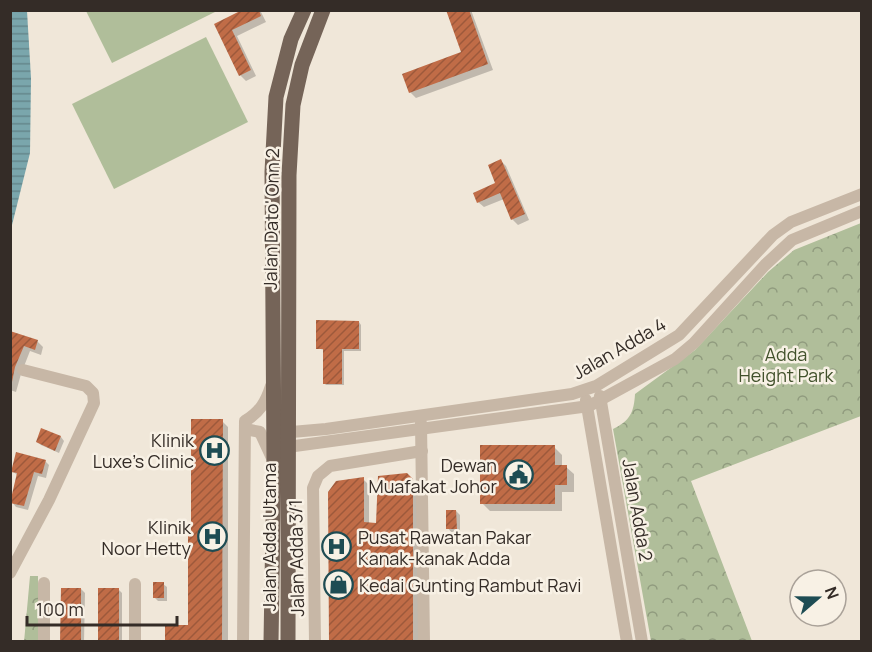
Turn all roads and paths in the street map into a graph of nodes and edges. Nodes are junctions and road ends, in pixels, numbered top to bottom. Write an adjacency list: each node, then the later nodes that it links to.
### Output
1 (304, 10): 6 (main road, Jalan Dato' Onn 2)
2 (323, 10): 16 (main road, Jalan Dato' Onn 2)
3 (861, 194): 7 (street, Jalan Adda 4)
4 (861, 212): 9 (street, Jalan Adda 4)
5 (23, 370): 18 (street)
6 (273, 380): 13 (street); 16 (main road, Jalan Dato' Onn 2)
7 (596, 386): 8 (street, Jalan Adda 4); 9 (street, Jalan Adda 2)
8 (583, 391): 10 (street, Jalan Adda 2); 12 (street, Jalan Adda 4)
9 (602, 401): 10 (street, Jalan Adda 4); 29 (street, Jalan Adda 2)
10 (589, 406): 11 (street, Jalan Adda 4); 15 (street, Jalan Adda 2)
11 (558, 411): 14 (street, Jalan Adda 4); 15 (street)
12 (421, 415): 14 (street); 16 (street, Jalan Adda 4)
13 (245, 425): 16 (street); 23 (street)
14 (422, 430): 16 (street, Jalan Adda 4); 17 (street)
15 (594, 444): 28 (street, Jalan Adda 2)
16 (280, 445): 24 (main road, Jalan Adda Utama); 25 (main road, Jalan Adda Utama)
17 (422, 451): 26 (street, Jalan Adda 3/1); 27 (street)
18 (10, 573)
19 (44, 583): 21 (street)
20 (135, 584): 22 (street)
21 (44, 642)
22 (135, 642)
23 (243, 642)
24 (271, 642)
25 (288, 642)
26 (315, 642)
27 (424, 642)
28 (627, 642)
29 (642, 642)

